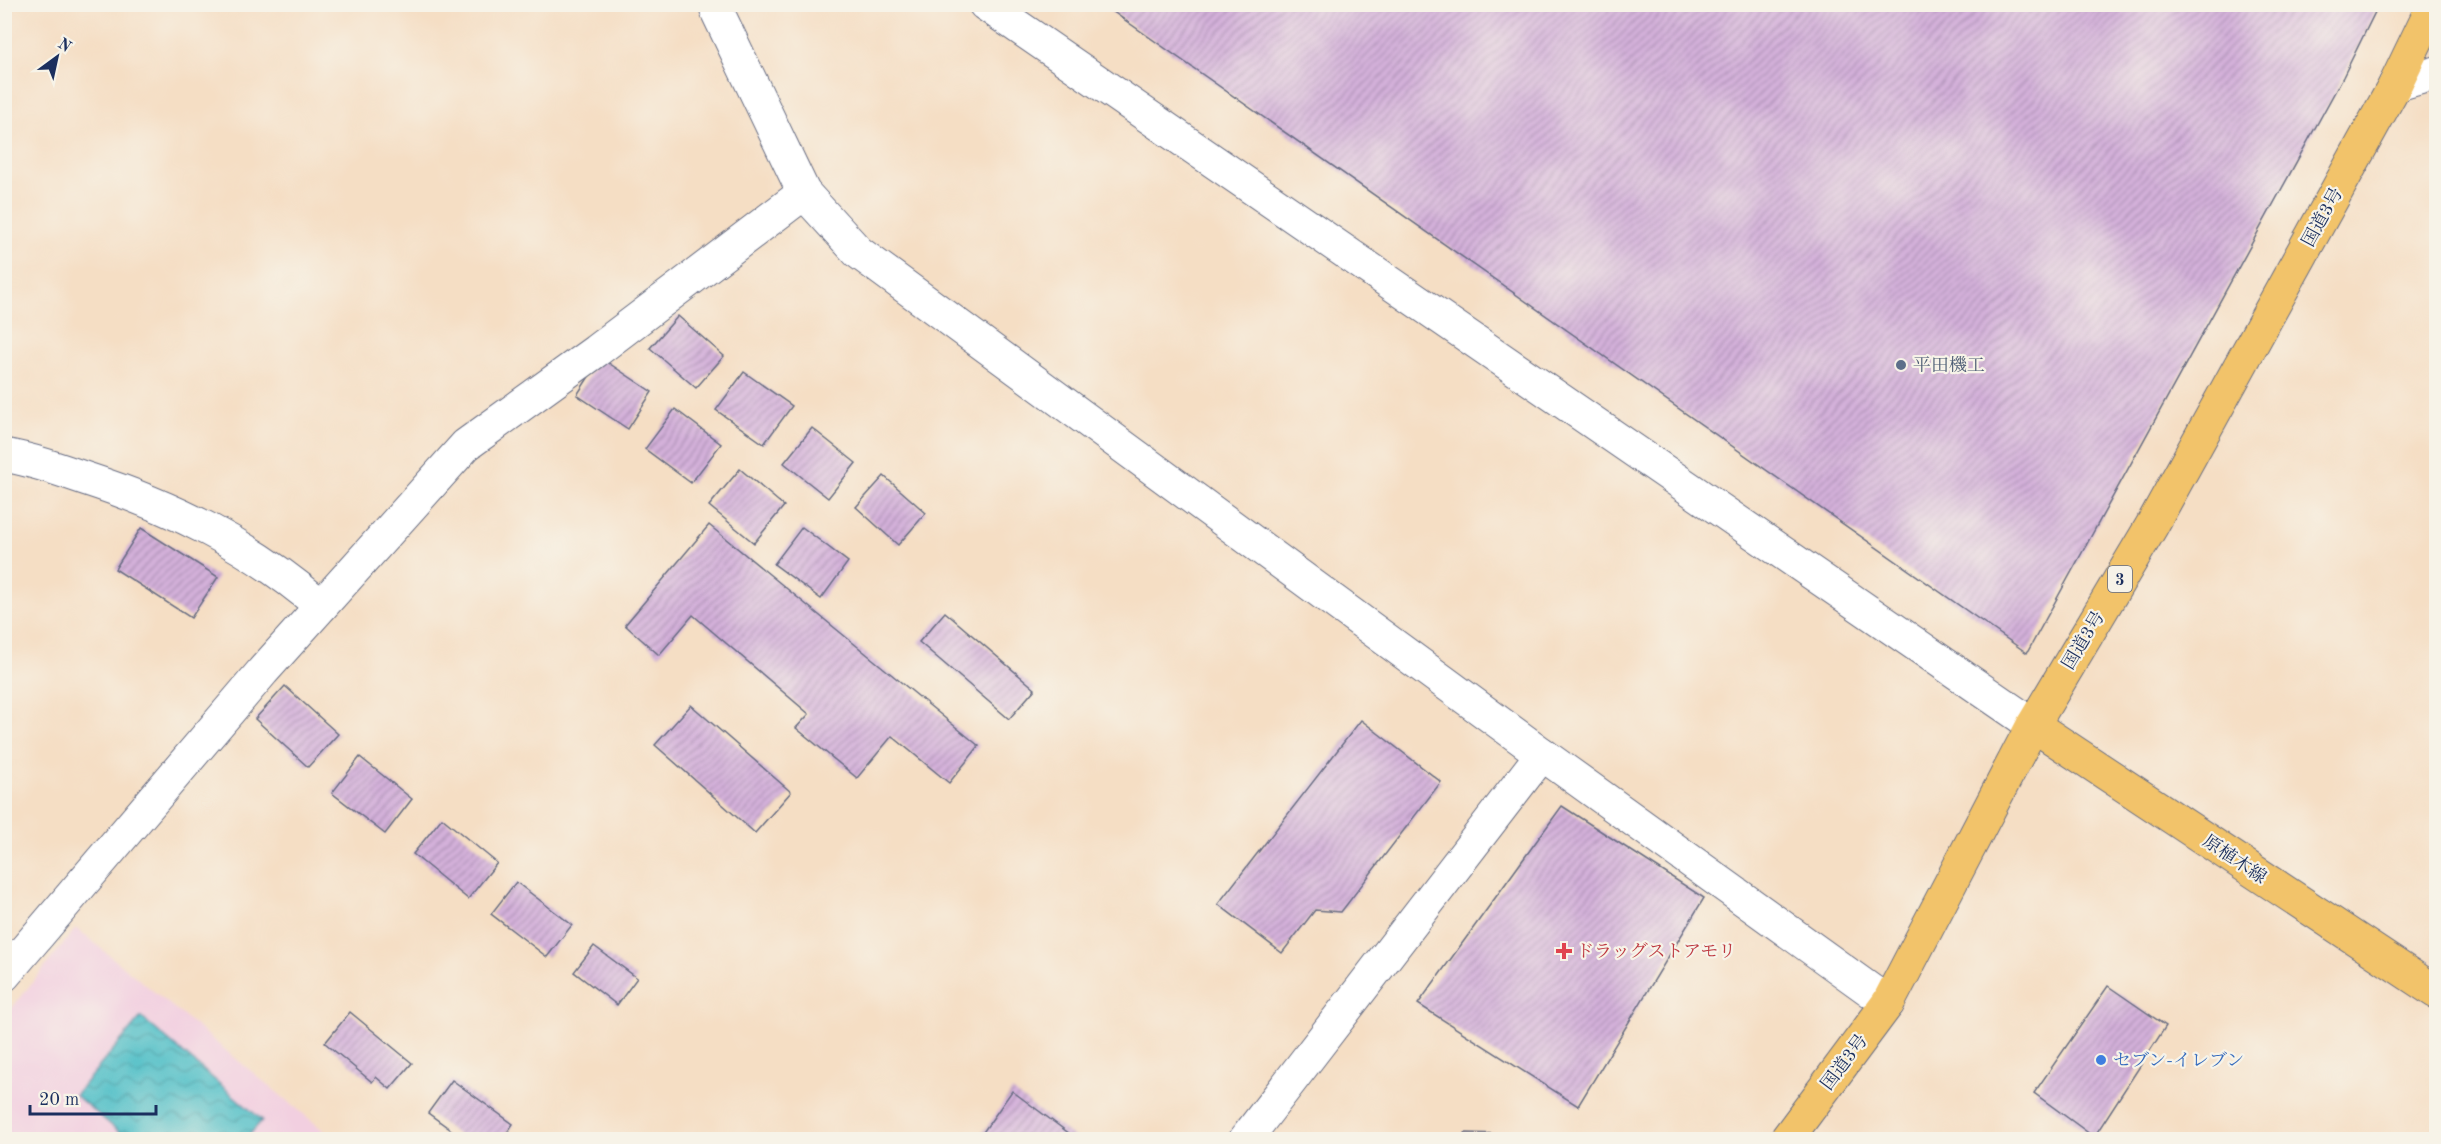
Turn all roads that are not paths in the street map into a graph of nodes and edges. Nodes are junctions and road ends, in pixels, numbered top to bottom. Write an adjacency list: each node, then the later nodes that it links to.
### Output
1 (717, 4): 6 (street)
2 (985, 4): 9 (street)
3 (2434, 4): 5 (main road, 国道3号 / 3)
4 (2436, 73): 5 (street)
5 (2395, 85): 9 (main road, 国道3号 / 3)
6 (804, 193): 8 (street); 10 (street)
7 (4, 455): 8 (street)
8 (321, 606): 11 (street)
9 (2033, 725): 12 (main road, 原植木線); 13 (main road, 国道3号 / 3)
10 (1542, 754): 13 (street); 14 (street)
11 (4, 975)
12 (2436, 992)
13 (1888, 1003): 15 (main road, 国道3号 / 3)
14 (1245, 1140)
15 (1786, 1140)

